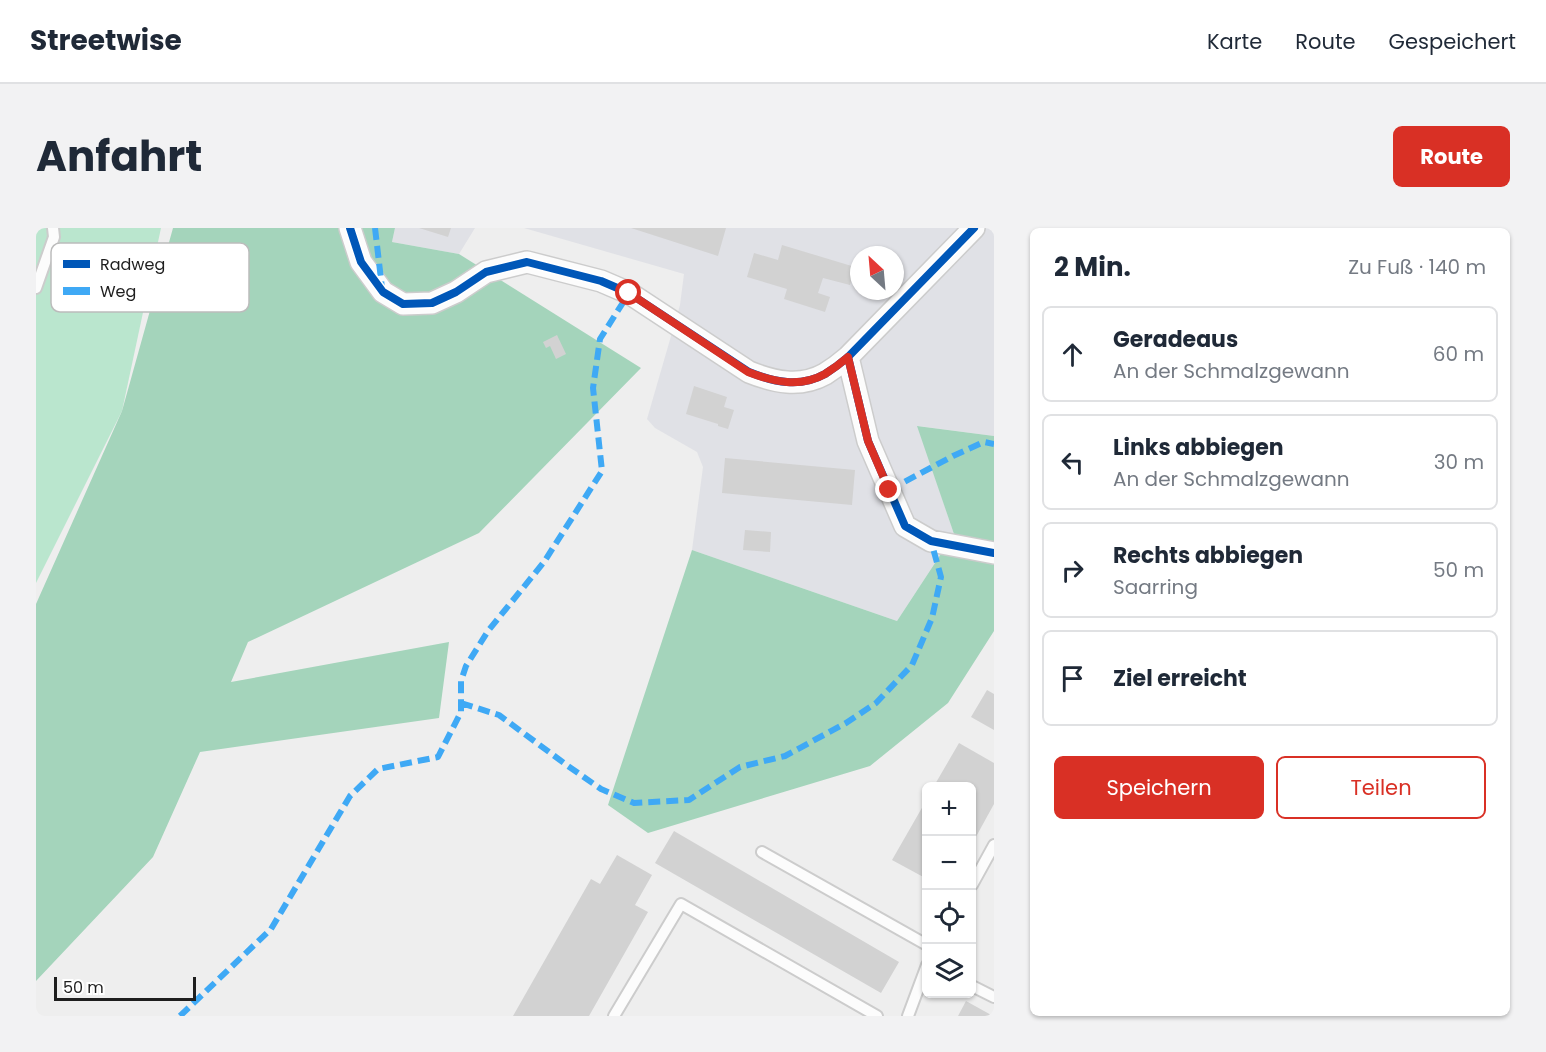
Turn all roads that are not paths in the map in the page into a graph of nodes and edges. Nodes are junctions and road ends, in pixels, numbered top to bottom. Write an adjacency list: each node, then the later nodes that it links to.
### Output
1 (52, 228): 4 (lane)
2 (350, 228): 7 (street)
3 (974, 228): 7 (street)
4 (52, 243)
5 (51, 246): 6 (lane)
6 (36, 288)
7 (848, 357): 8 (street)
8 (994, 553)
9 (994, 845): 11 (lane)
10 (762, 852): 12 (lane)
11 (976, 878)
12 (925, 944)
13 (922, 978): 18 (lane)
14 (976, 988): 15 (lane)
15 (994, 998)
16 (614, 1016): 17 (lane)
17 (877, 1016)
18 (908, 1016)

